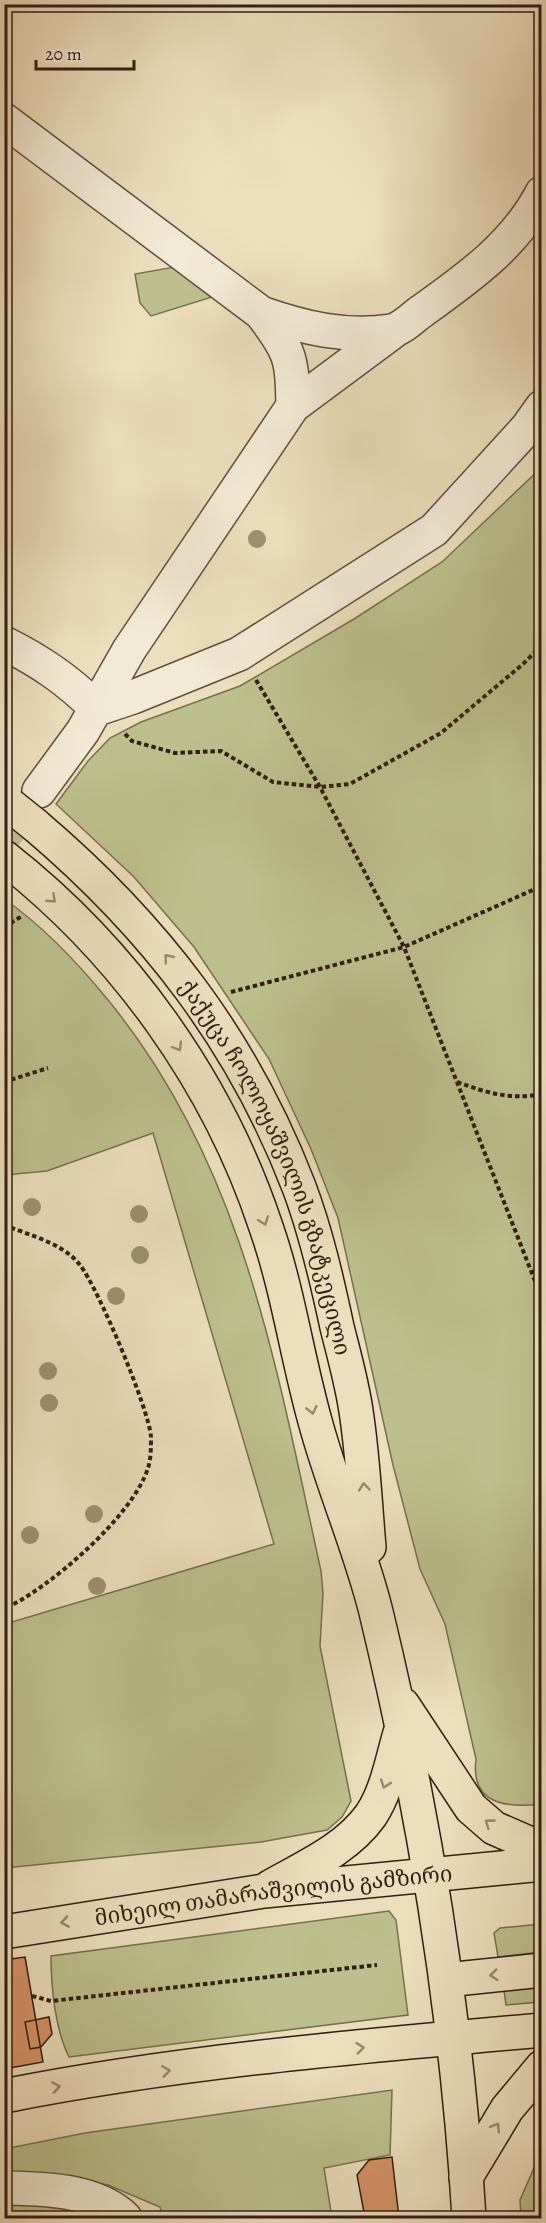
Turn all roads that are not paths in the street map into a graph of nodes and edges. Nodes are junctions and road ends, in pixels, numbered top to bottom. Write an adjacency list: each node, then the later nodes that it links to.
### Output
1 (4, 120): 3 (lane)
2 (542, 193): 4 (lane)
3 (261, 313): 4 (lane); 5 (lane)
4 (394, 331): 5 (lane)
5 (293, 406): 8 (lane)
6 (542, 406): 8 (lane)
7 (4, 643): 8 (lane)
8 (96, 709): 9 (lane)
9 (39, 791)
10 (7, 803): 12 (main road, ქაქუცა ჩოლოყაშვილის გზატკეცილი, one-way to 10, bridge)
11 (6, 859): 12 (main road, ქაქუცა ჩოლოყაშვილის გზატკეცილი, one-way to 12)
12 (375, 1608): 13 (main road, ქაქუცა ჩოლოყაშვილის გზატკეცილი)
13 (392, 1688): 14 (main road, ქაქუცა ჩოლოყაშვილის გზატკეცილი); 15 (main road, one-way to 13)
14 (401, 1728): 17 (main road, ქაქუცა ჩოლოყაშვილის გზატკეცილი); 18 (main road, one-way to 18)
15 (542, 1849)
16 (542, 1864): 17 (main road, მიხეილ თამარაშვილის გამზირი)
17 (431, 1876): 18 (main road, მიხეილ თამარაშვილის გამზირი); 21 (main road, ქაქუცა ჩოლოყაშვილის გზატკეცილი)
18 (264, 1891): 19 (main road, მიხეილ თამარაშვილის გამზირი, one-way to 19)
19 (5, 1932)
20 (542, 1970): 21 (main road, one-way to 21)
21 (446, 1980): 23 (main road, ქაქუცა ჩოლოყაშვილის გზატკეცილი)
22 (542, 2030): 23 (main road)
23 (455, 2038): 25 (main road, one-way to 23); 26 (main road, ქაქუცა ჩოლოყაშვილის გზატკეცილი)
24 (542, 2067): 26 (main road, one-way to 24)
25 (9, 2090)
26 (466, 2177): 29 (main road, ქაქუცა ჩოლოყაშვილის გზატკეცილი)
27 (4, 2188): 28 (lane)
28 (125, 2218)
29 (469, 2218)

